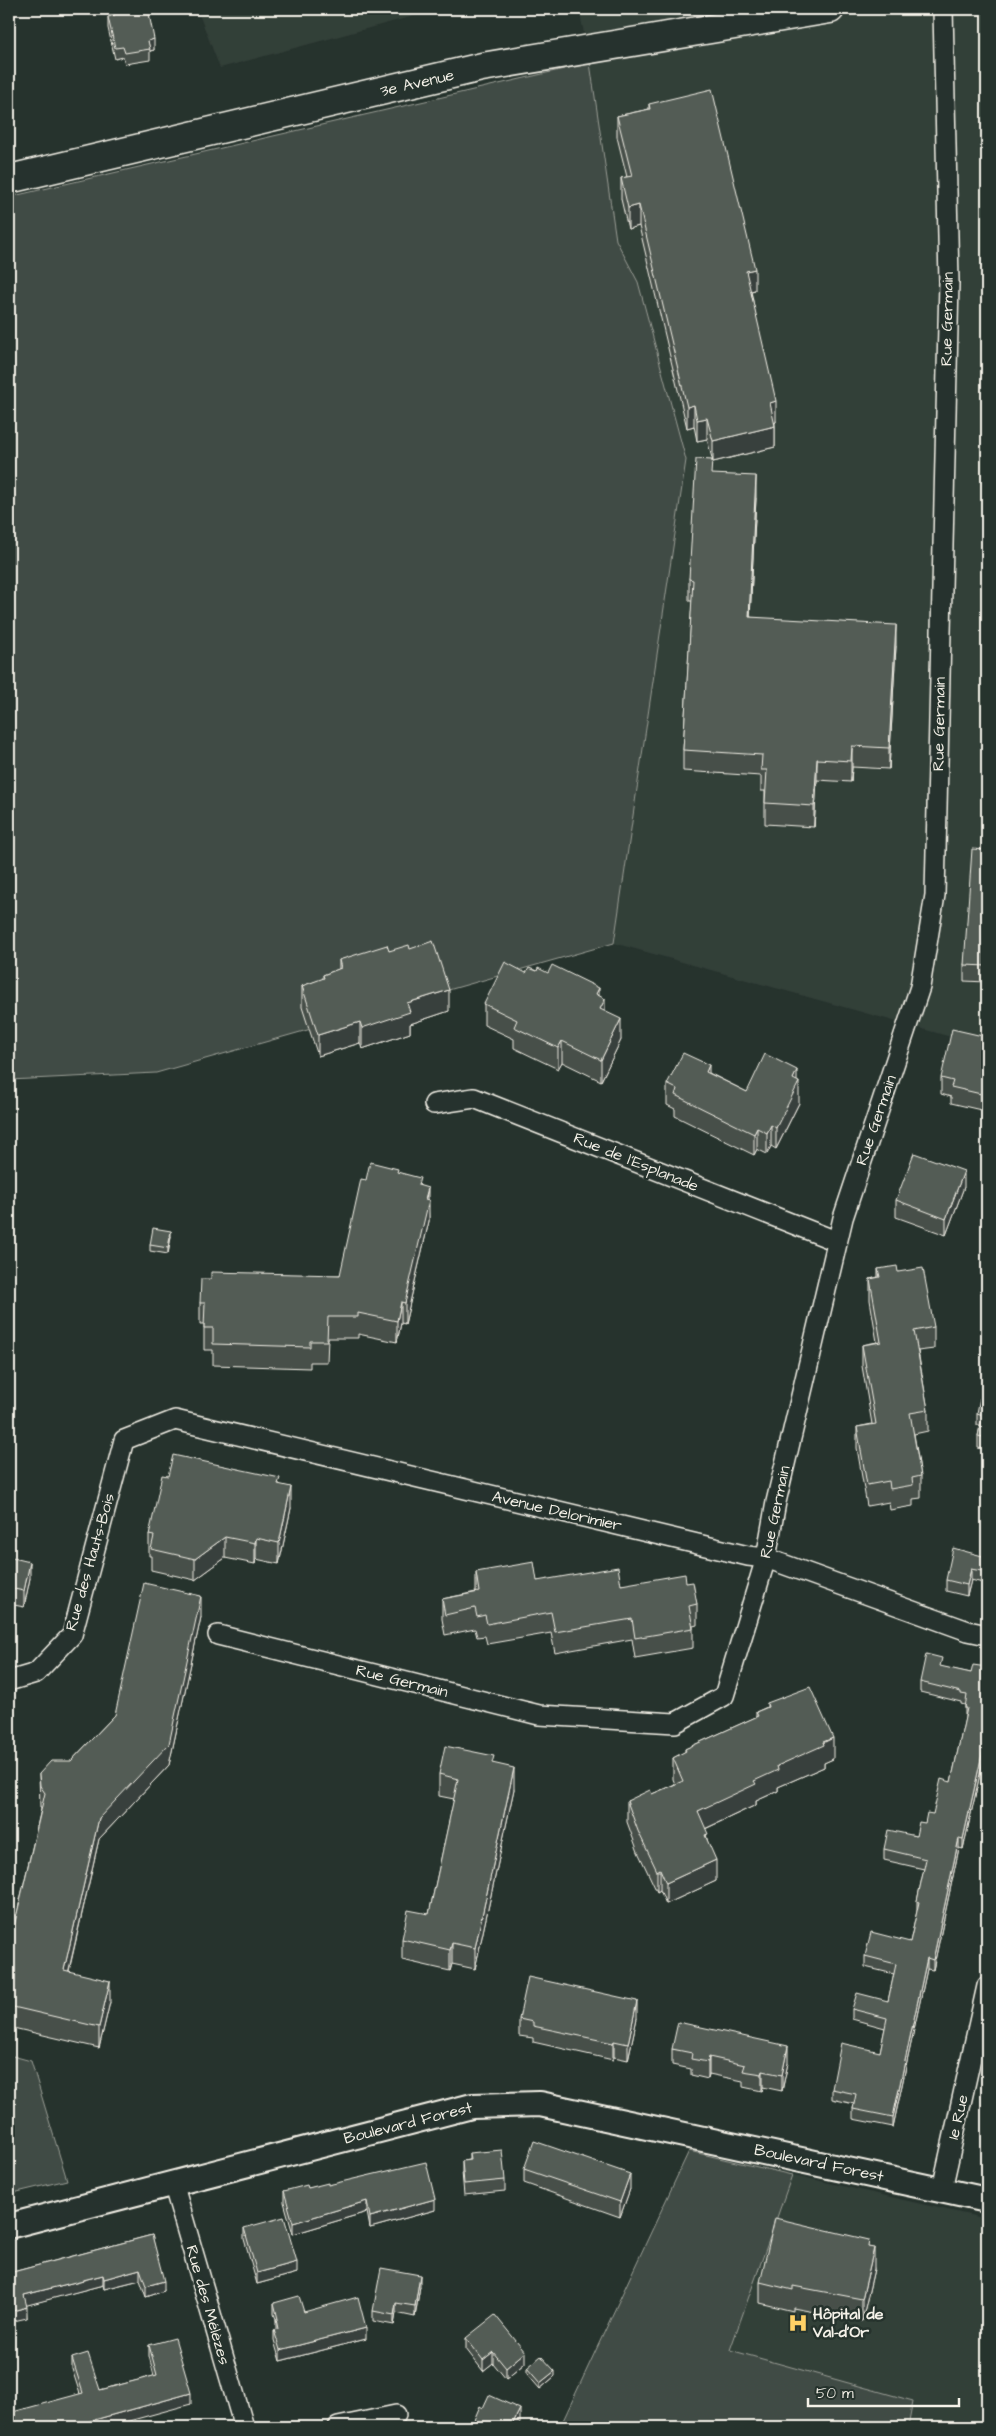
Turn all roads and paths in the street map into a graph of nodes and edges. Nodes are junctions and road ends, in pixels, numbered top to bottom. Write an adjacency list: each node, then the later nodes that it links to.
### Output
1 (830, 9): 3 (main road, 3e Avenue)
2 (943, 9): 5 (street, Rue Germain)
3 (9, 179)
4 (434, 1104): 5 (street, Rue de l'Esplanade)
5 (836, 1241): 7 (street, Rue Germain)
6 (124, 1440): 7 (street, Avenue Delorimier); 10 (street, Rue des Hauts-Bois)
7 (766, 1558): 8 (street, Rue Germain); 9 (street, Avenue Delorimier)
8 (218, 1635)
9 (987, 1635)
10 (9, 1681)
11 (987, 1986): 13 (street, 1e Rue)
12 (173, 2183): 13 (street, Boulevard Forest); 15 (street, Boulevard Forest); 17 (street, Rue des Mélèzes)
13 (942, 2189): 14 (street, Boulevard Forest)
14 (987, 2200)
15 (9, 2226)
16 (396, 2415): 18 (street)
17 (244, 2427)
18 (338, 2427)

